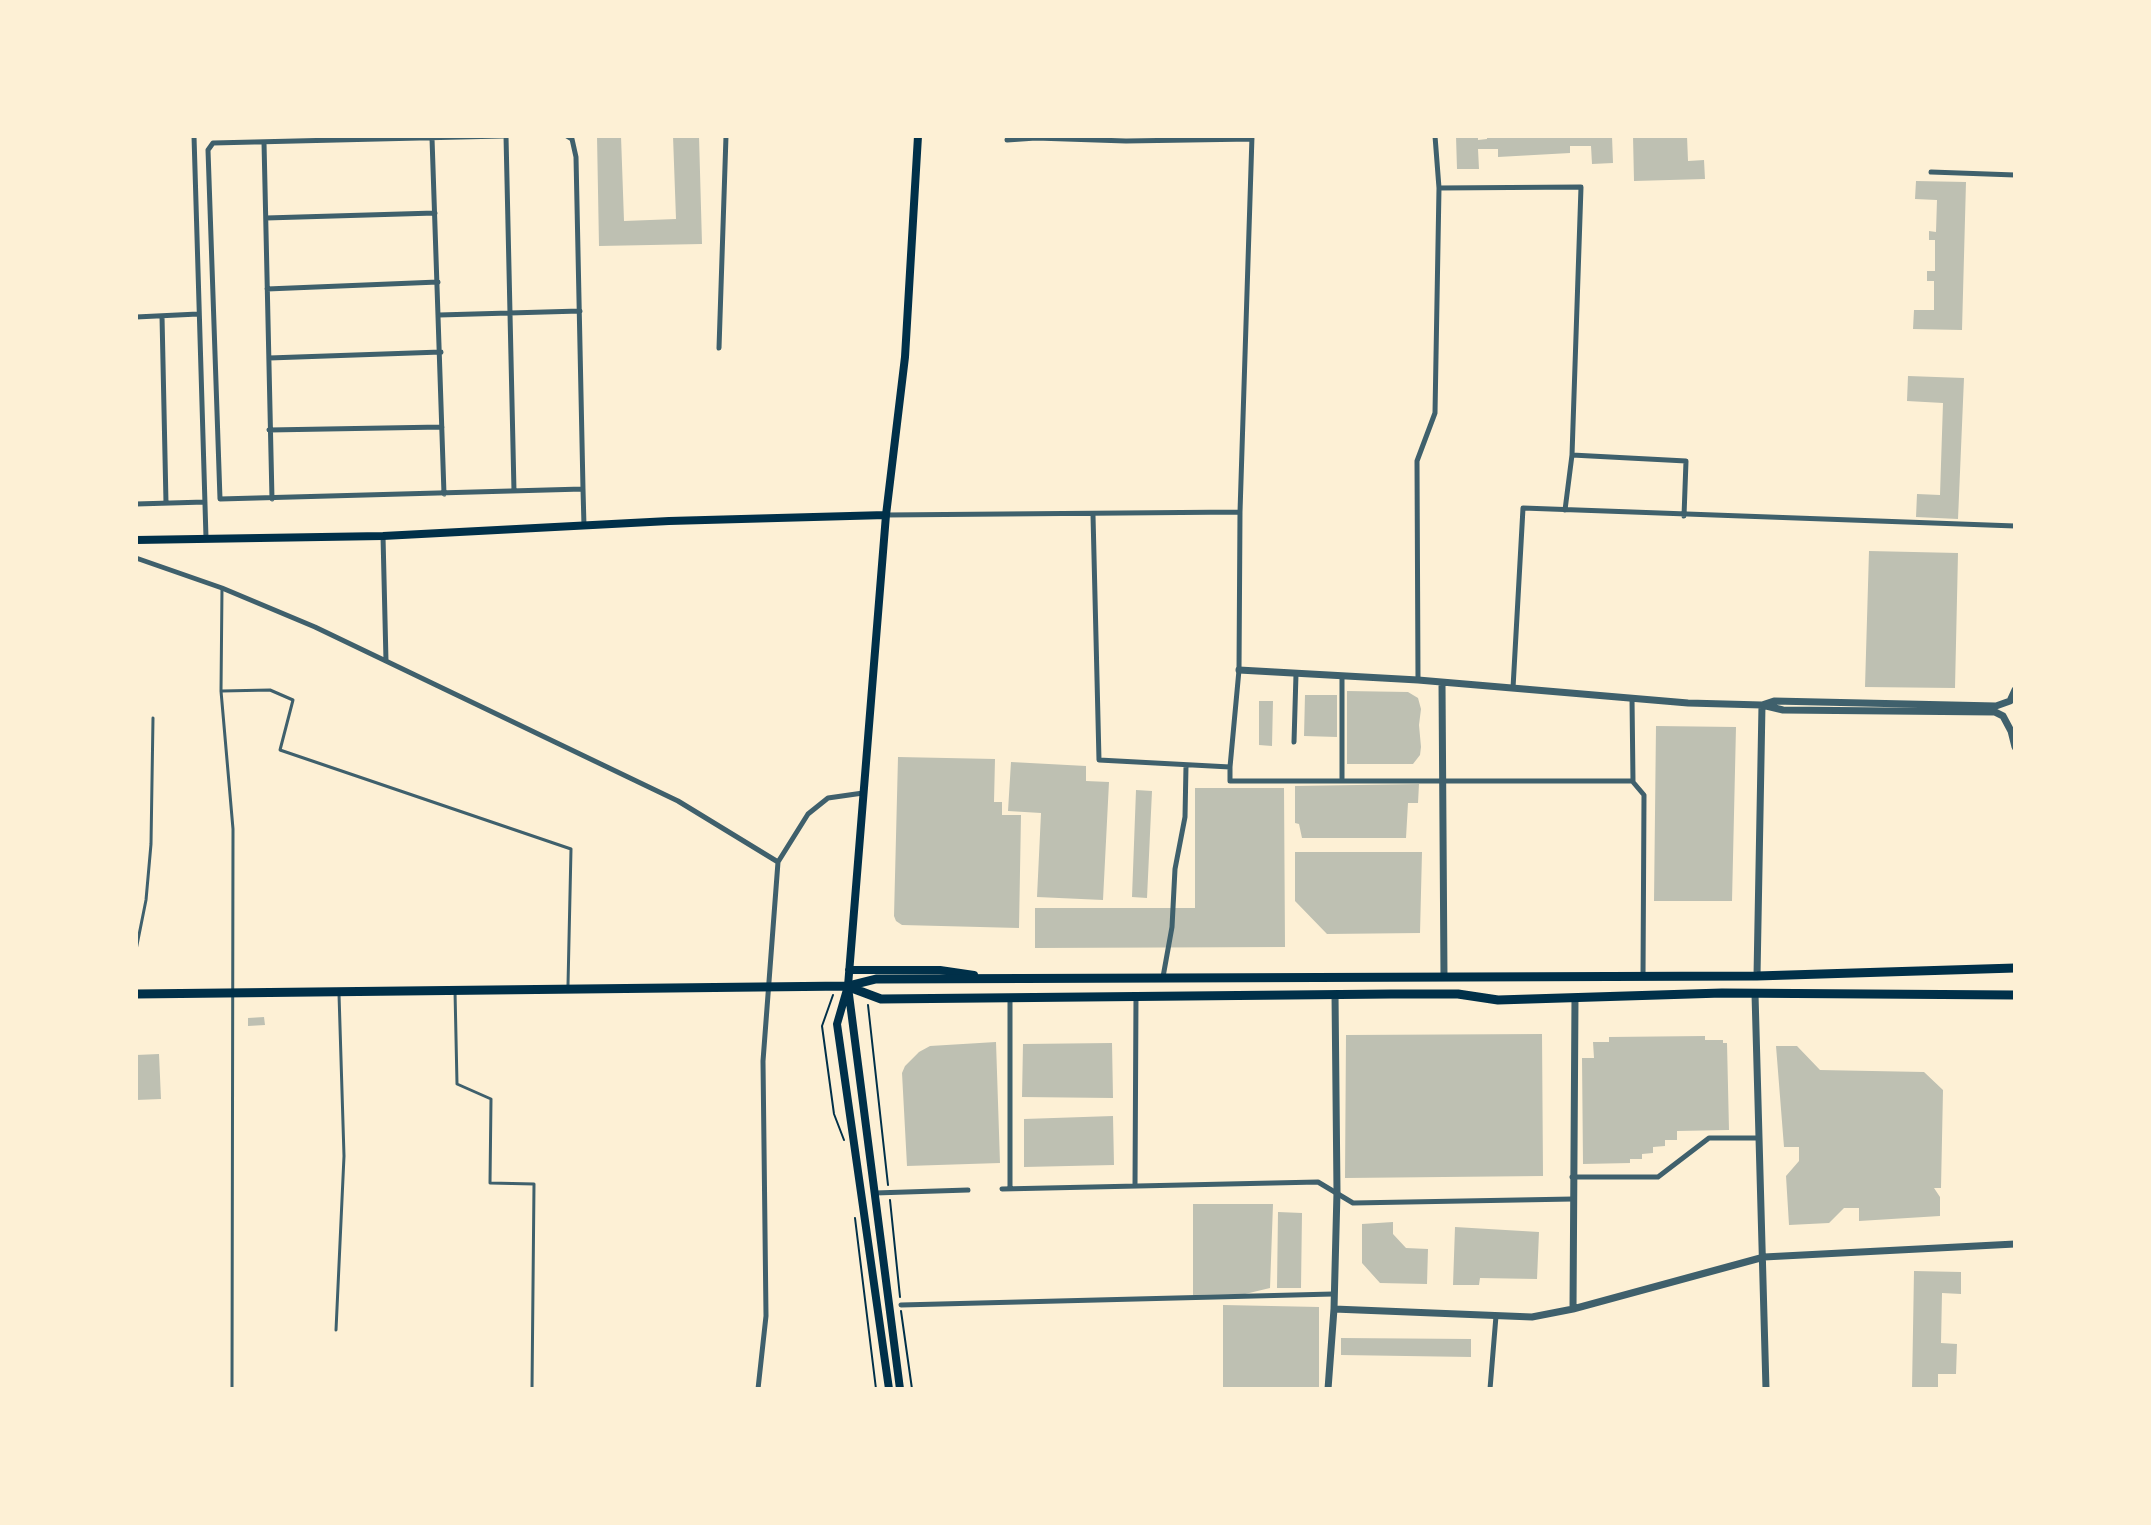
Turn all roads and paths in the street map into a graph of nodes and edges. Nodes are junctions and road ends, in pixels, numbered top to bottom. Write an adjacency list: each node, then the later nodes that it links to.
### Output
1 (194, 136): 23 (street)
2 (504, 136): 7 (street); 22 (street)
3 (567, 136): 21 (street)
4 (726, 136): 27 (street)
5 (918, 136): 42 (main road)
6 (1435, 136): 16 (street)
7 (432, 138): 11 (street); 17 (street)
8 (1126, 138): 9 (street); 12 (street)
9 (1252, 138): 41 (street)
10 (247, 139): 13 (street); 36 (street)
11 (284, 139): 13 (street)
12 (1007, 140)
13 (264, 142): 18 (street)
14 (1931, 172): 15 (street)
15 (2015, 175)
16 (1439, 188): 32 (street); 56 (street)
17 (435, 213): 18 (street); 19 (street)
18 (266, 218): 20 (street)
19 (438, 282): 20 (street); 24 (street)
20 (267, 289): 29 (street)
21 (580, 311): 22 (street); 33 (street)
22 (511, 313): 24 (street); 34 (street)
23 (198, 314): 25 (street); 37 (street)
24 (439, 315): 28 (street)
25 (162, 316): 26 (street); 38 (street)
26 (136, 317)
27 (719, 348)
28 (441, 352): 29 (street); 30 (street)
29 (269, 358): 31 (street)
30 (442, 427): 31 (street); 35 (street)
31 (269, 430): 36 (street)
32 (1572, 455): 40 (street); 44 (street)
33 (583, 489): 34 (street); 45 (street)
34 (514, 491): 35 (street)
35 (444, 494): 36 (street)
36 (272, 499)
37 (205, 502): 38 (street); 48 (street)
38 (166, 503): 39 (street)
39 (136, 504)
40 (1565, 510): 44 (street); 58 (street)
41 (1240, 512): 43 (street); 53 (street)
42 (886, 515): 43 (street); 45 (main road); 71 (main road)
43 (1093, 515): 66 (street)
44 (1684, 516): 46 (street)
45 (584, 526): 47 (main road)
46 (2015, 526)
47 (383, 536): 48 (main road); 52 (street)
48 (206, 538): 49 (main road)
49 (136, 540)
50 (136, 558): 51 (street)
51 (222, 588): 52 (street); 60 (lane)
52 (386, 661): 72 (street)
53 (1239, 670): 54 (street); 67 (street)
54 (1296, 674): 55 (street); 64 (street)
55 (1342, 676): 56 (street); 68 (street)
56 (1418, 680): 57 (street)
57 (1442, 683): 58 (street); 69 (street)
58 (1513, 689): 61 (street)
59 (2015, 690): 62 (street)
60 (221, 691): 84 (lane); 87 (lane)
61 (1632, 698): 62 (street); 70 (street)
62 (1762, 705): 65 (street); 76 (street)
63 (153, 718): 73 (lane)
64 (1294, 742)
65 (2015, 747)
66 (1186, 766): 67 (street); 79 (street)
67 (1230, 767): 69 (street)
68 (1342, 778)
69 (1444, 780): 70 (street); 77 (street)
70 (1633, 781): 78 (street)
71 (863, 793): 72 (street); 75 (main road)
72 (778, 862): 83 (street)
73 (136, 950)
74 (2015, 968): 76 (main road)
75 (849, 970): 80 (main road); 82 (main road)
76 (1757, 976): 78 (main road)
77 (1444, 977): 78 (main road); 79 (main road)
78 (1643, 977)
79 (1163, 978): 80 (main road)
80 (995, 979): 82 (main road)
81 (836, 986): 82 (main road); 83 (main road); 97 (path)
82 (848, 986): 88 (main road); 104 (main road); 120 (main road)
83 (768, 988): 84 (main road); 118 (street)
84 (568, 989): 85 (main road)
85 (455, 990): 86 (main road); 117 (lane)
86 (339, 991): 87 (main road); 115 (lane)
87 (233, 993): 89 (main road); 116 (lane)
88 (866, 993): 94 (main road); 105 (path)
89 (136, 994)
90 (1335, 994): 92 (main road); 95 (main road); 103 (street)
91 (1755, 994): 93 (main road); 95 (main road); 96 (street)
92 (1136, 995): 94 (main road); 99 (street)
93 (2015, 995)
94 (1010, 997): 101 (street)
95 (1575, 998): 98 (street)
96 (1759, 1138): 98 (street); 109 (street)
97 (846, 1146)
98 (1572, 1177): 106 (street)
99 (1135, 1186): 101 (street); 103 (street)
100 (1002, 1189): 101 (street)
101 (1010, 1189)
102 (968, 1190): 105 (street)
103 (1337, 1192): 106 (street); 110 (street)
104 (874, 1193): 105 (street); 121 (main road)
105 (889, 1193): 111 (path)
106 (1573, 1199): 113 (street)
107 (854, 1207): 119 (path)
108 (2015, 1244): 109 (street)
109 (1764, 1257): 113 (street); 125 (street)
110 (1333, 1294): 111 (street); 112 (street)
111 (901, 1305): 122 (path)
112 (1334, 1309): 114 (street); 123 (street)
113 (1573, 1309): 114 (street)
114 (1496, 1316): 124 (street)
115 (336, 1330)
116 (232, 1389)
117 (532, 1389)
118 (758, 1389)
119 (876, 1389)
120 (889, 1389)
121 (900, 1389)
122 (912, 1389)
123 (1328, 1389)
124 (1490, 1389)
125 (1766, 1389)

